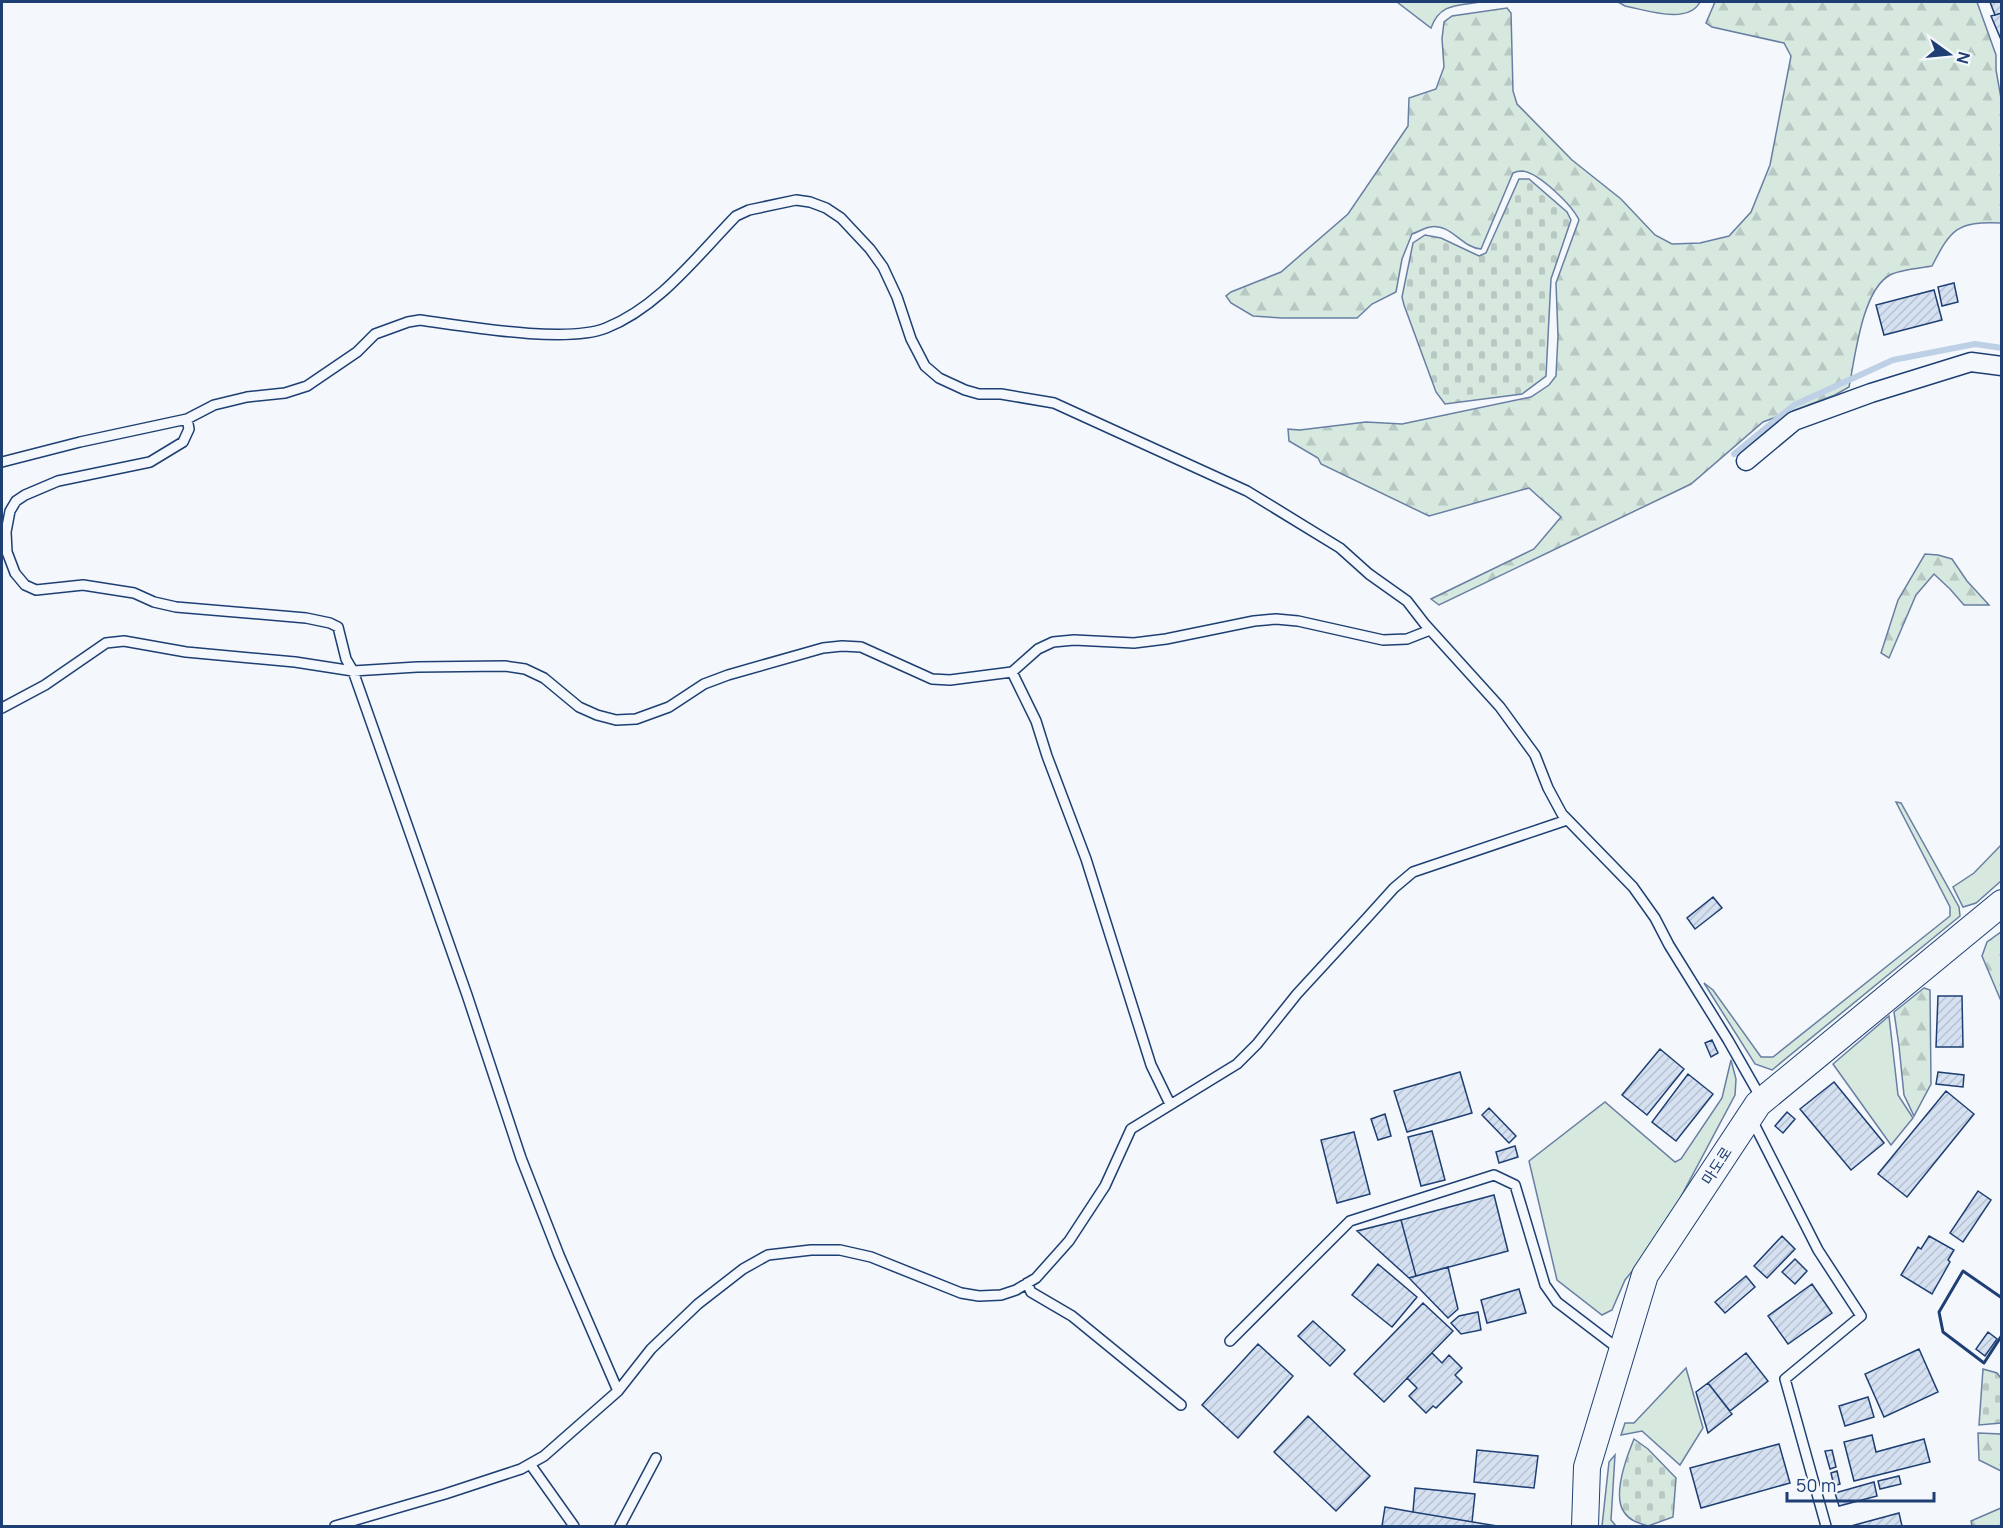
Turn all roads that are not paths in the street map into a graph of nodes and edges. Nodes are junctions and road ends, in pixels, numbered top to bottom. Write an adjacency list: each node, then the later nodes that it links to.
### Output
1 (2001, 366): 3 (street)
2 (187, 419): 4 (lane); 5 (lane); 6 (lane)
3 (1746, 461)
4 (2, 462)
5 (1430, 630): 7 (lane); 9 (lane)
6 (353, 671): 7 (lane); 8 (lane); 16 (lane)
7 (1012, 672): 11 (lane)
8 (2, 708)
9 (1567, 820): 11 (lane); 12 (lane)
10 (2001, 903): 12 (main road, 마도로)
11 (1170, 1104): 13 (lane)
12 (1756, 1108): 15 (main road, 마도로); 24 (lane)
13 (1027, 1283): 16 (lane); 17 (lane)
14 (1230, 1341): 15 (lane)
15 (1621, 1352): 23 (main road, 마도로)
16 (618, 1391): 19 (lane)
17 (1181, 1405)
18 (656, 1458): 22 (lane)
19 (530, 1464): 20 (lane); 21 (lane)
20 (335, 1527)
21 (574, 1527)
22 (620, 1527)
23 (1585, 1527)
24 (1826, 1527)

